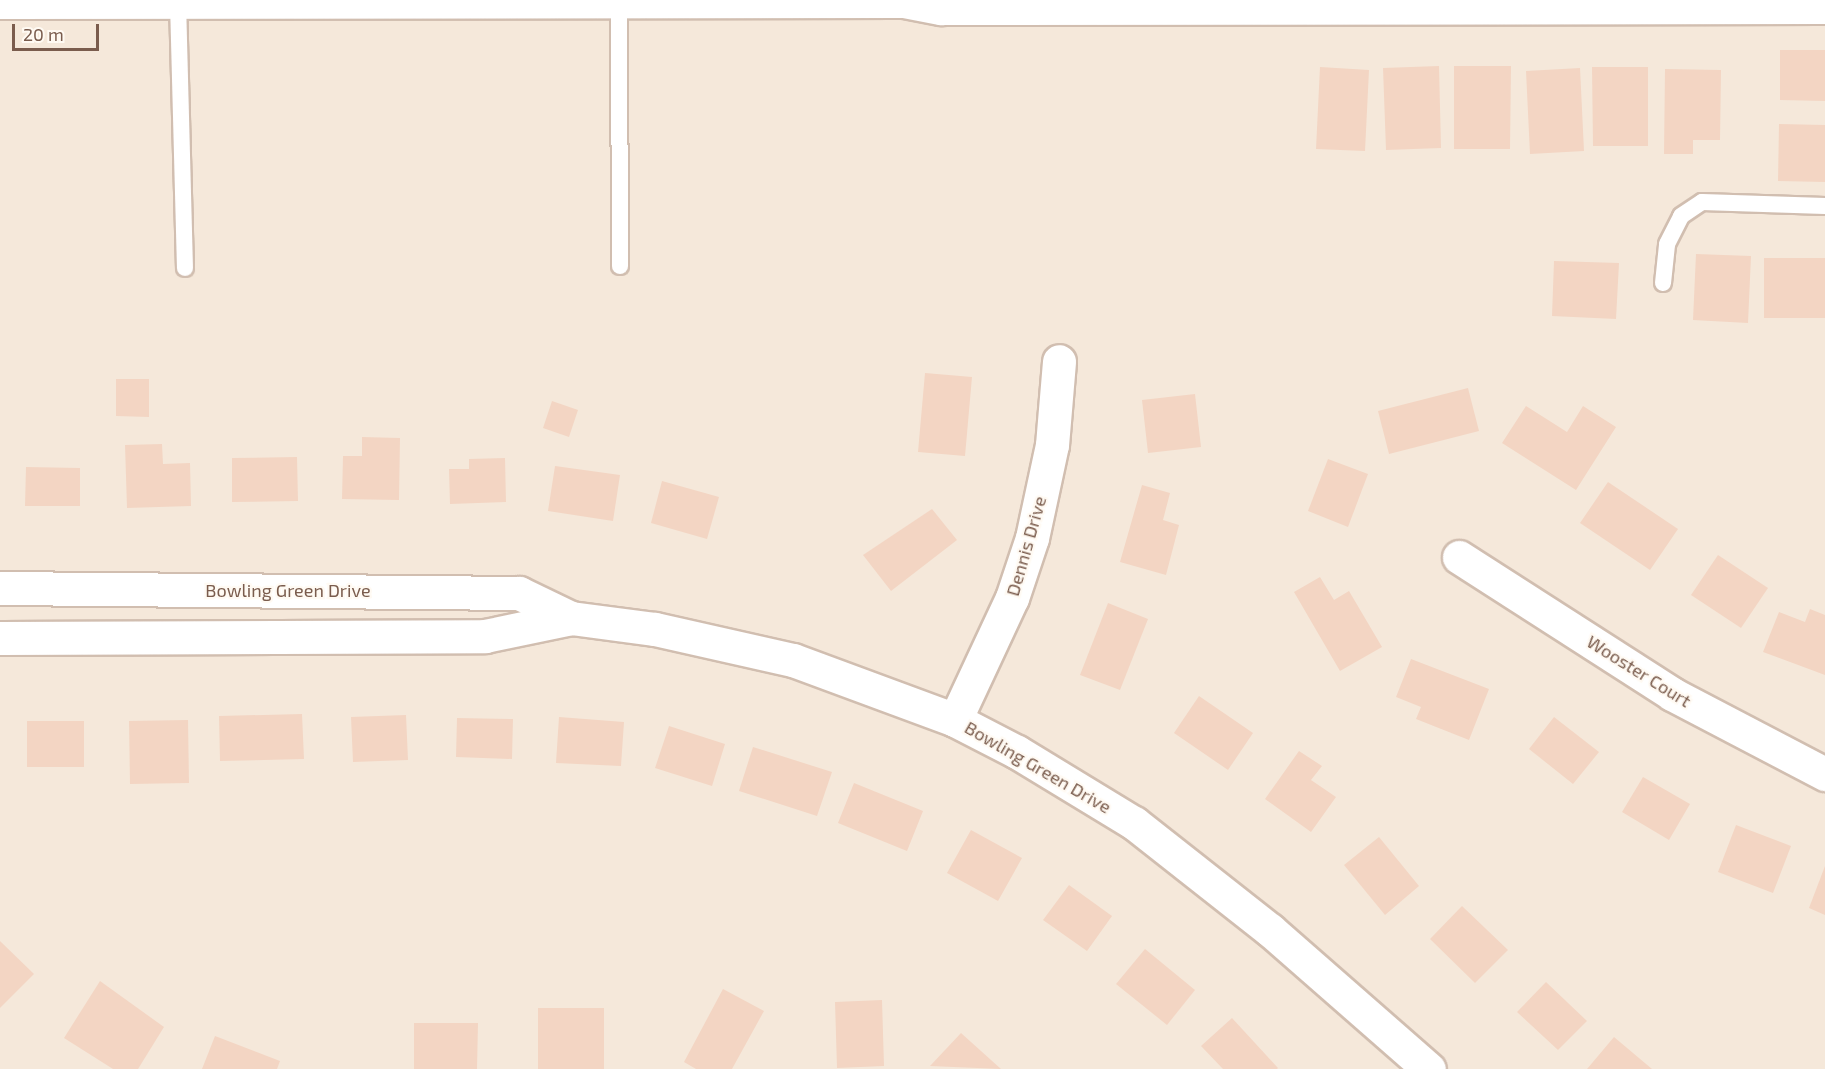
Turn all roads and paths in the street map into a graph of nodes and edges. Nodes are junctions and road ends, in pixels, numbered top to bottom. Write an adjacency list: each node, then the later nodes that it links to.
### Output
1 (619, 0): 3 (street); 4 (street); 8 (lane)
2 (5, 1): 4 (street)
3 (872, 1): 5 (street)
4 (178, 2): 9 (lane)
5 (1729, 4): 6 (street)
6 (1825, 7)
7 (1825, 206): 10 (lane)
8 (620, 266)
9 (185, 268)
10 (1663, 284)
11 (1059, 361): 16 (street, Dennis Drive)
12 (1459, 557): 17 (street, Wooster Court)
13 (0, 588): 14 (street, Bowling Green Drive)
14 (571, 618): 15 (street, Bowling Green Drive); 16 (street, Bowling Green Drive)
15 (0, 638)
16 (955, 720): 18 (street, Bowling Green Drive)
17 (1825, 774)
18 (1429, 1069)

